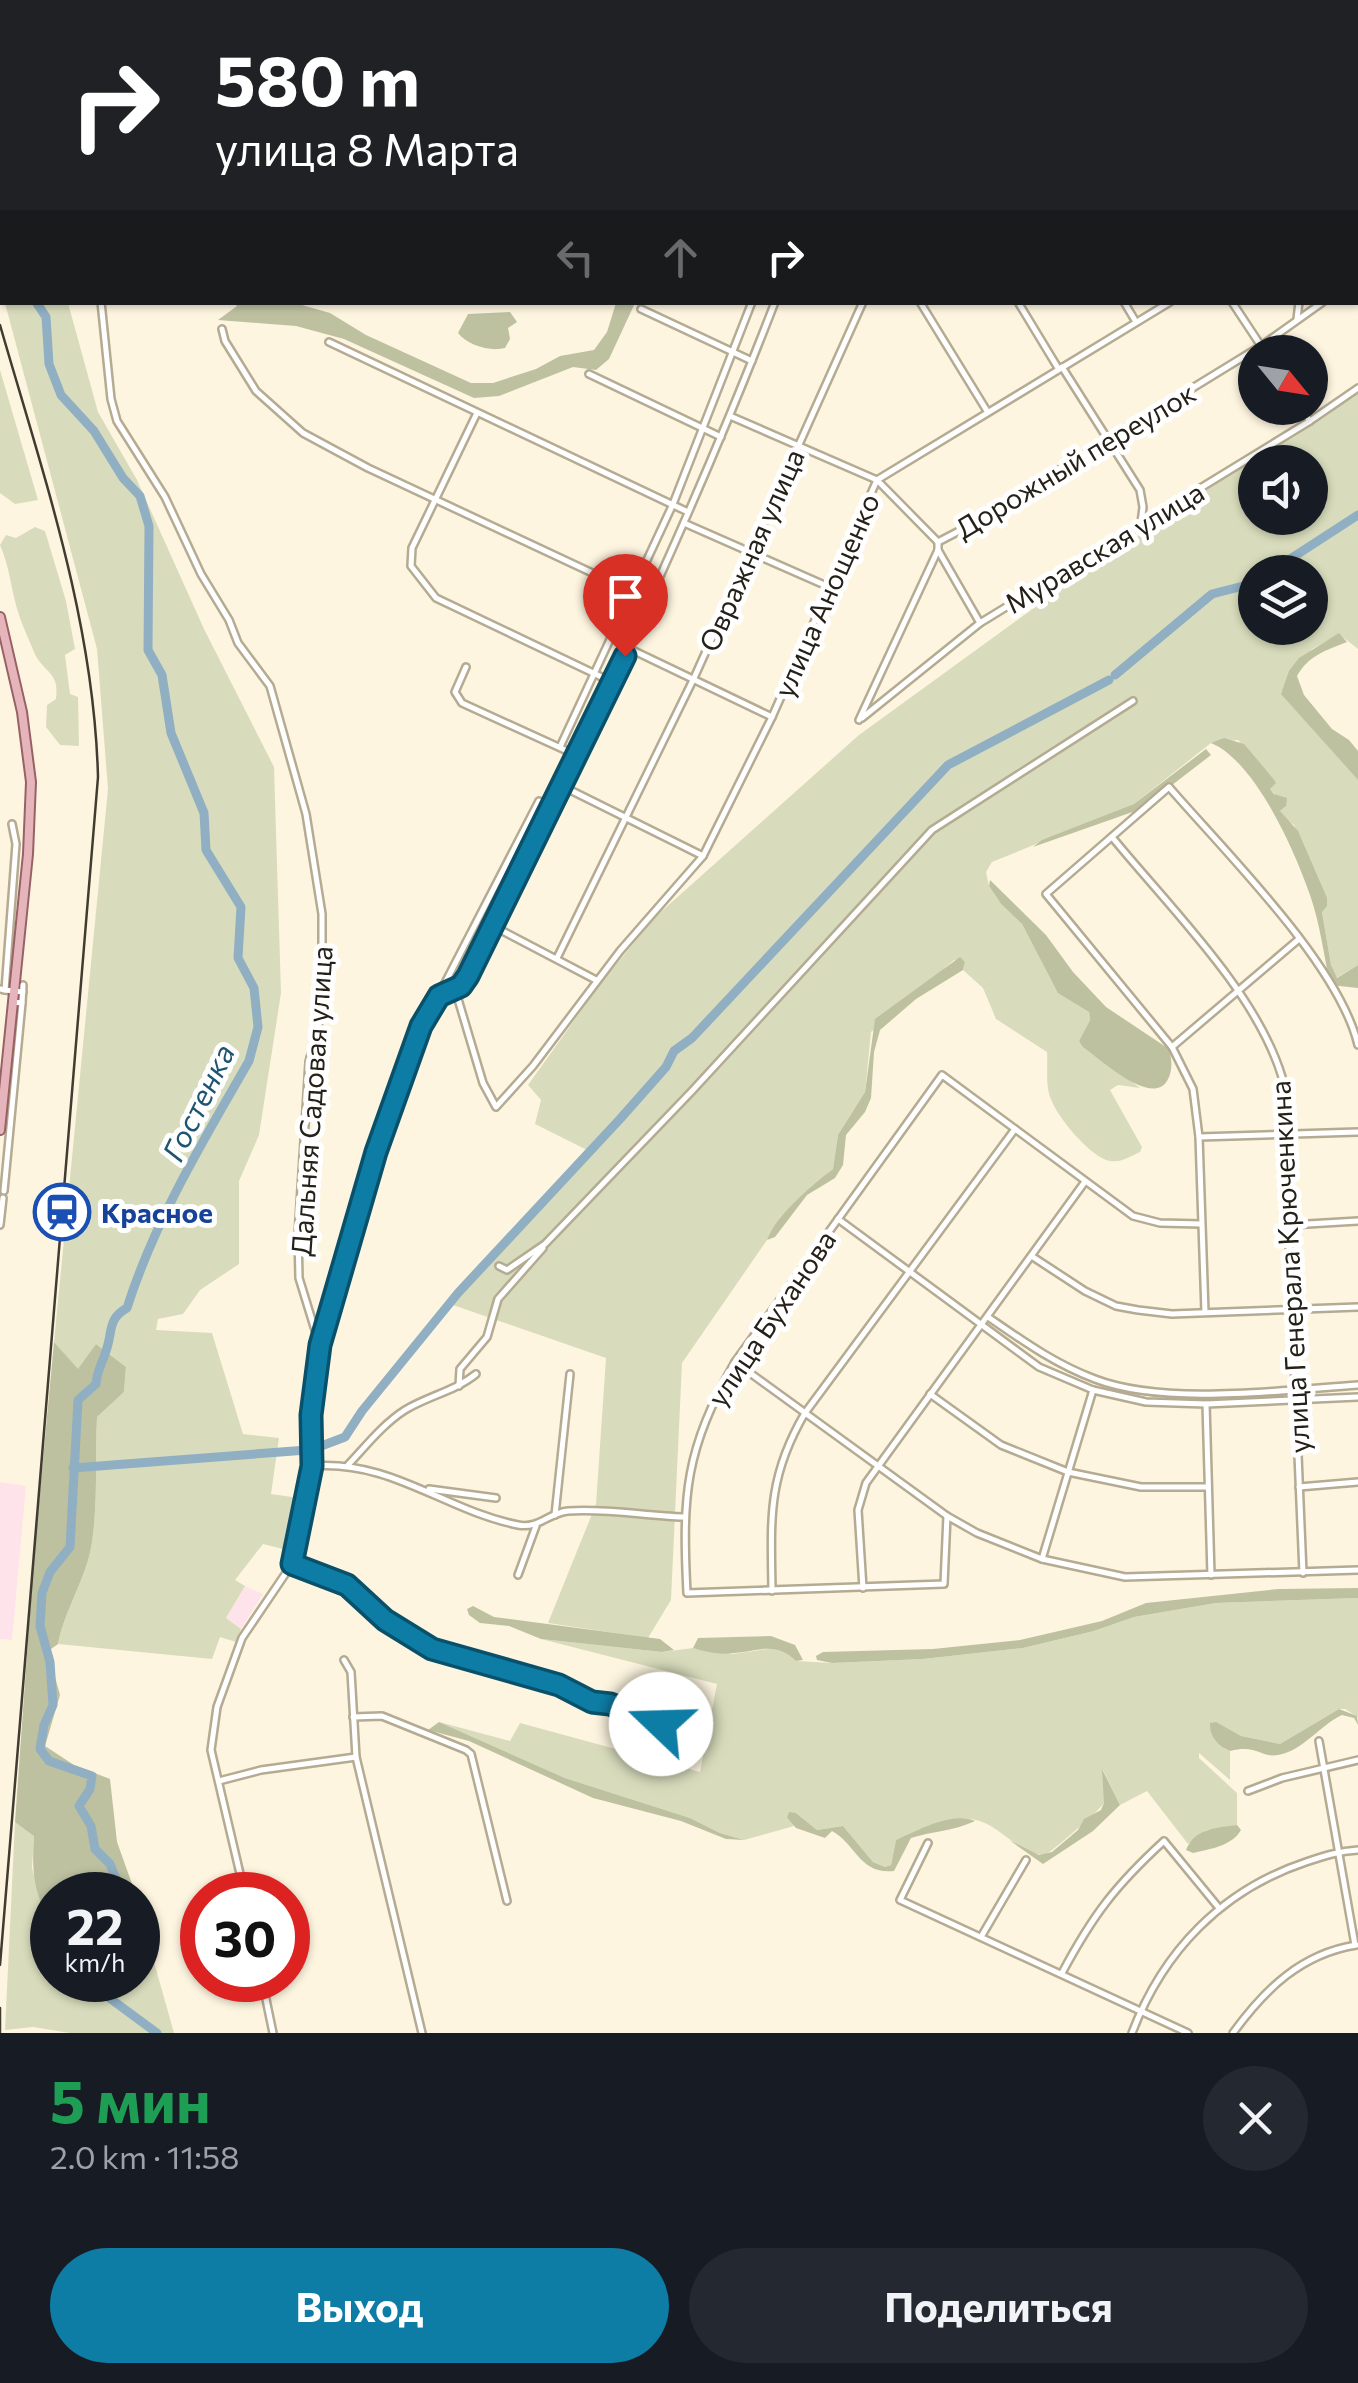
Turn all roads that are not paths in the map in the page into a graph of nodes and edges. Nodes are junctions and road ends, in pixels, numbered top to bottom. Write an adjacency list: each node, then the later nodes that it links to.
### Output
1 (101, 305): 96 (street, Дальняя Садовая улица)
2 (751, 305): 19 (street)
3 (773, 305): 20 (street)
4 (862, 305): 33 (street, Овражная улица)
5 (922, 305): 26 (street)
6 (1020, 305): 22 (street)
7 (1126, 305): 13 (street)
8 (1165, 305): 13 (street, улица Анощенко)
9 (1234, 305): 16 (street)
10 (1299, 305): 14 (street)
11 (1320, 305): 14 (street, Дорожный переулок)
12 (641, 309): 19 (street)
13 (1136, 322): 22 (street, улица Анощенко)
14 (1297, 322): 17 (street, Дорожный переулок)
15 (222, 330): 35 (street)
16 (1254, 335)
17 (1281, 335)
18 (329, 342): 27 (street)
19 (734, 354): 20 (street); 30 (street)
20 (752, 361): 28 (street)
21 (1238, 364): 32 (street, Дорожный переулок)
22 (1061, 368): 26 (street, улица Анощенко); 32 (street)
23 (589, 374): 30 (street)
24 (1358, 388): 25 (street, Муравская улица)
25 (1328, 409)
26 (987, 412): 34 (street, улица Анощенко)
27 (477, 413): 35 (street); 36 (street)
28 (730, 416): 31 (street); 33 (street)
29 (1303, 425): 39 (street, Муравская улица)
30 (704, 430): 31 (street); 36 (street)
31 (721, 437): 37 (street)
32 (1109, 440): 39 (street); 40 (street, Дорожный переулок)
33 (798, 444): 34 (street); 42 (street, Овражная улица)
34 (877, 480): 40 (street); 43 (street, улица Анощенко)
35 (434, 498): 44 (street); 50 (street)
36 (673, 504): 37 (street); 44 (street)
37 (689, 512): 38 (street)
38 (684, 523): 42 (street); 45 (street)
39 (1142, 523): 47 (street, Муравская улица)
40 (938, 542): 41 (street, Дорожный переулок)
41 (938, 550): 47 (street); 55 (street, Дорожный переулок)
42 (750, 552): 43 (street); 51 (street, Овражная улица)
43 (829, 588): 54 (street, улица Анощенко)
44 (632, 592): 45 (street); 50 (street)
45 (650, 600): 48 (street)
46 (0, 617): 70 (main road)
47 (980, 623): 55 (street, Муравская улица)
48 (628, 648): 51 (street); 52 (street)
49 (466, 667): 56 (street)
50 (596, 674): 52 (street); 56 (street)
51 (694, 678): 54 (street); 60 (street, Овражная улица)
52 (612, 682): 57 (street)
53 (1134, 701): 87 (street)
54 (772, 717): 65 (street, улица Анощенко)
55 (859, 720)
56 (560, 747): 57 (street)
57 (576, 756): 58 (street)
58 (562, 786): 60 (street); 64 (street)
59 (540, 800): 63 (street)
60 (626, 818): 65 (street); 68 (street, Овражная улица)
61 (12, 824): 70 (street)
62 (1112, 837): 67 (street); 72 (street, улица Генерала Крюченкина); 75 (street)
63 (518, 841): 64 (street); 71 (street)
64 (533, 845): 66 (street)
65 (702, 856): 69 (street)
66 (493, 926): 68 (street); 71 (street)
67 (1300, 938): 72 (street); 74 (street)
68 (558, 958): 69 (street)
69 (596, 980): 71 (street)
70 (13, 990): 73 (main road)
71 (451, 990): 96 (street)
72 (1239, 990): 75 (street); 79 (street, улица Генерала Крюченкина)
73 (18, 1002): 77 (main road); 85 (street)
74 (1358, 1041)
75 (1172, 1047): 80 (street)
76 (1015, 1128): 81 (street); 82 (street, улица Буханова); 90 (street)
77 (0, 1130)
78 (1358, 1132): 79 (street)
79 (1286, 1133): 80 (street); 86 (street, улица Генерала Крюченкина)
80 (1199, 1137): 84 (street)
81 (1085, 1182): 84 (street); 88 (street)
82 (838, 1218): 90 (street); 97 (street, улица Буханова)
83 (1358, 1221): 86 (street)
84 (1202, 1224): 93 (street)
85 (0, 1225)
86 (1291, 1225): 92 (street, улица Генерала Крюченкина)
87 (544, 1244): 89 (street); 101 (street)
88 (1033, 1257): 93 (street); 94 (street)
89 (499, 1266)
90 (910, 1272): 95 (street); 108 (street)
91 (1358, 1307): 92 (street)
92 (1291, 1308): 93 (street); 102 (street, улица Генерала Крюченкина)
93 (1205, 1312)
94 (988, 1316): 95 (street); 102 (street)
95 (981, 1326): 103 (street); 104 (street)
96 (320, 1345): 110 (street, Дальняя Садовая улица)
97 (735, 1362): 108 (street); 120 (street, улица Буханова)
98 (476, 1374): 101 (street)
99 (570, 1374): 118 (street)
100 (1358, 1384): 102 (street)
101 (459, 1386): 109 (street)
102 (1296, 1388): 106 (street, улица Генерала Крюченкина)
103 (1093, 1390): 107 (street); 112 (street)
104 (930, 1394): 111 (street); 112 (street)
105 (1358, 1396): 106 (street)
106 (1297, 1400): 107 (street); 115 (street, улица Генерала Крюченкина)
107 (1206, 1404): 114 (street)
108 (805, 1414): 111 (street); 129 (street)
109 (348, 1465): 110 (street); 116 (street)
110 (312, 1466): 123 (street, Дальняя Садовая улица)
111 (876, 1466): 119 (street); 128 (street)
112 (1068, 1472): 114 (street); 122 (street)
113 (1358, 1482): 115 (street)
114 (1208, 1487): 127 (street)
115 (1299, 1487): 125 (street, улица Генерала Крюченкина)
116 (421, 1488): 117 (street); 121 (street)
117 (496, 1498)
118 (555, 1514): 120 (street); 121 (street)
119 (947, 1516): 122 (street); 128 (street)
120 (684, 1517): 129 (street, улица Буханова)
121 (536, 1526): 126 (street)
122 (1042, 1559): 127 (street)
123 (292, 1564): 132 (street); 137 (street)
124 (1358, 1570): 125 (street)
125 (1303, 1573): 127 (street)
126 (518, 1575)
127 (1212, 1575)
128 (862, 1588): 129 (street)
129 (772, 1591)
130 (344, 1660): 131 (street)
131 (354, 1718): 134 (street); 144 (street)
132 (661, 1724)
133 (1319, 1741): 136 (street)
134 (356, 1757): 137 (street); 152 (street)
135 (1358, 1760): 136 (street)
136 (1324, 1766): 138 (street); 141 (street)
137 (219, 1781): 143 (street)
138 (1248, 1790)
139 (928, 1844): 146 (street)
140 (1358, 1850): 141 (street)
141 (1340, 1851): 145 (street); 147 (street)
142 (1026, 1860): 146 (street)
143 (240, 1872)
144 (507, 1901)
145 (1218, 1908): 148 (street); 150 (street)
146 (981, 1937): 148 (street)
147 (1357, 1945): 155 (street)
148 (1062, 1974): 150 (street)
149 (267, 2002): 151 (street)
150 (1140, 2010): 153 (street); 154 (street)
151 (273, 2033)
152 (422, 2033)
153 (1132, 2033)
154 (1188, 2033)
155 (1233, 2033)

